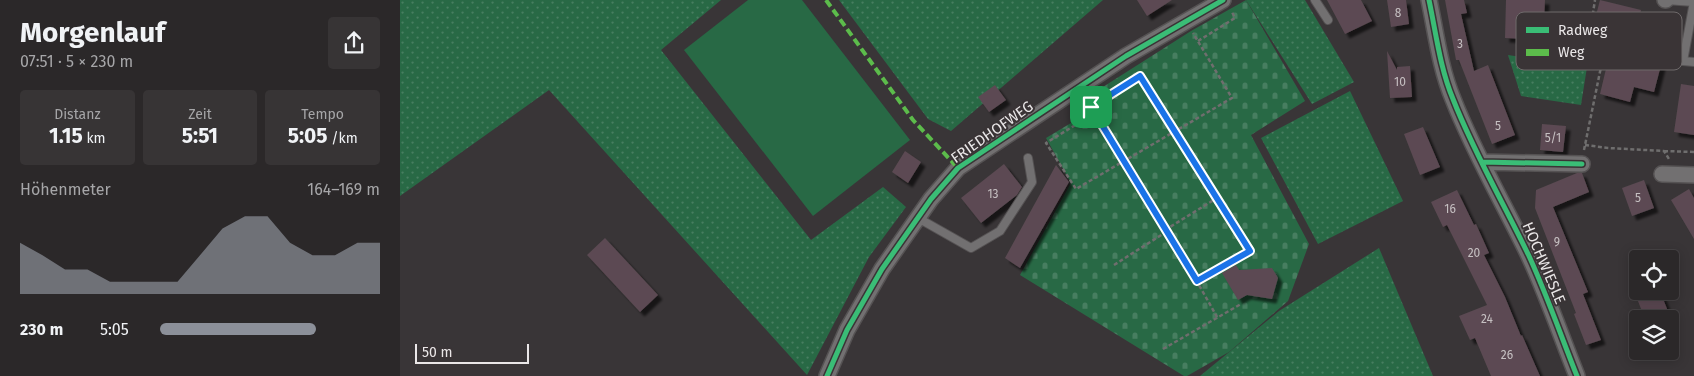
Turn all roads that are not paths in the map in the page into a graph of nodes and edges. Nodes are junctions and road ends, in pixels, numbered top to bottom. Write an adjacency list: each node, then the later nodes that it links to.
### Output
1 (1315, 0): 5 (lane)
2 (1429, 0): 8 (street, HOCHWIESLE)
3 (1666, 0): 6 (lane)
4 (1225, 3): 12 (street, FRIEDHOFWEG)
5 (1328, 20)
6 (1694, 62)
7 (1028, 158): 12 (lane)
8 (1482, 162): 9 (street); 14 (street, HOCHWIESLE)
9 (1582, 164)
10 (1670, 174): 11 (street)
11 (1694, 175)
12 (918, 218): 13 (street, FRIEDHOFWEG)
13 (827, 376)
14 (1577, 376)

